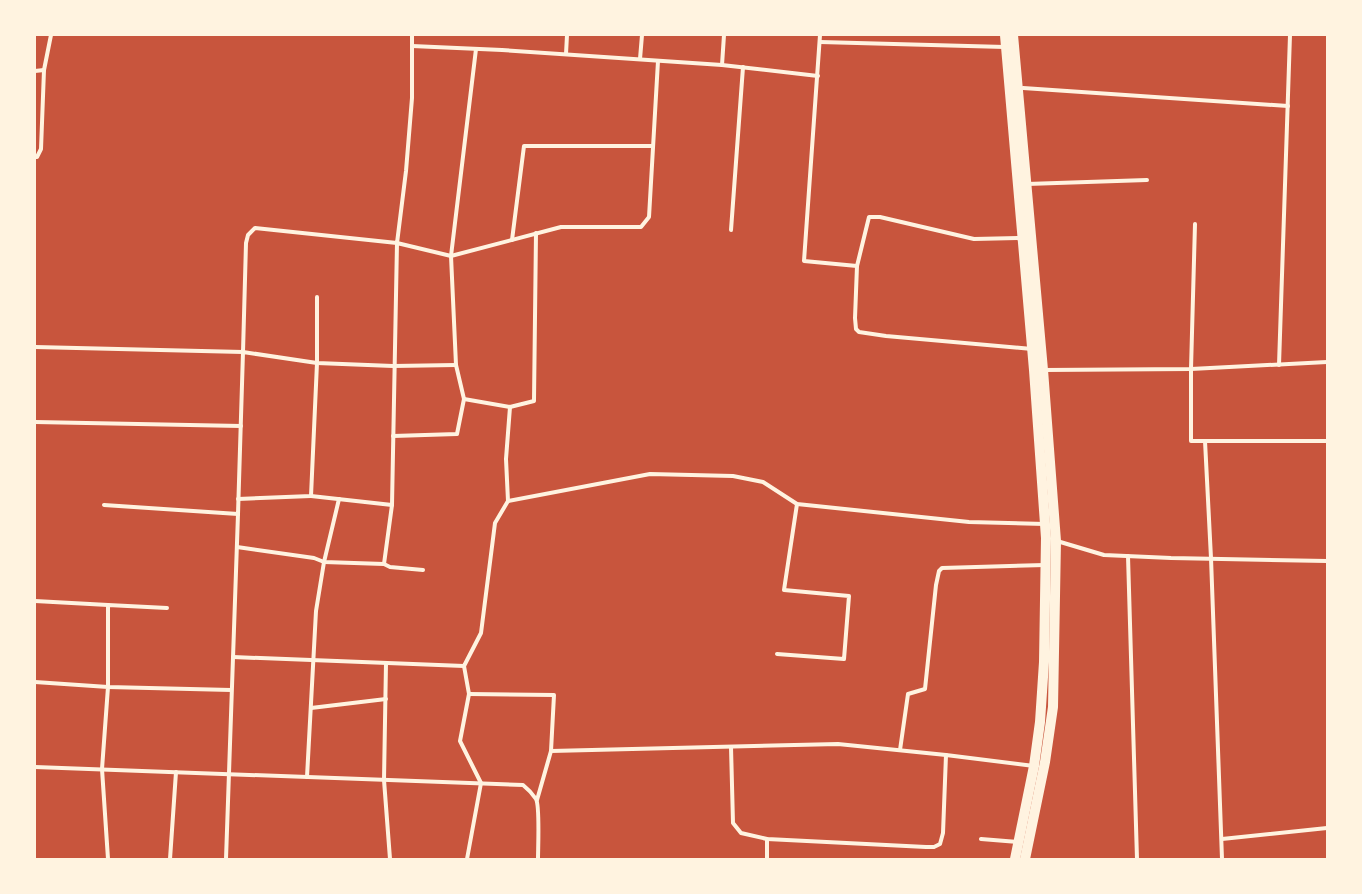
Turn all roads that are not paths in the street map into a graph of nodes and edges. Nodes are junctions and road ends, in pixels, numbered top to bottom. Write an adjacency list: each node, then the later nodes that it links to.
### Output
1 (51, 35): 19 (street)
2 (412, 35): 11 (street)
3 (567, 35): 14 (street)
4 (642, 35): 15 (street)
5 (724, 35): 17 (street)
6 (820, 35): 10 (street)
7 (1005, 35): 12 (main road)
8 (1013, 35): 27 (main road)
9 (1290, 35): 23 (street)
10 (820, 42): 12 (street); 21 (street)
11 (412, 46): 13 (street); 33 (street)
12 (1005, 47): 31 (main road)
13 (476, 49): 14 (street); 34 (street)
14 (566, 54): 15 (street)
15 (640, 59): 16 (street)
16 (658, 61): 17 (street); 24 (street)
17 (722, 65): 18 (street)
18 (743, 68): 21 (street); 29 (street)
19 (44, 70): 20 (street); 25 (street)
20 (35, 71)
21 (818, 76): 35 (street)
22 (1023, 88): 23 (street)
23 (1288, 106): 43 (street)
24 (653, 146): 30 (street); 32 (street)
25 (35, 157)
26 (1147, 180): 27 (street)
27 (1027, 184): 46 (main road)
28 (1195, 224): 45 (street)
29 (731, 230)
30 (536, 233): 32 (street); 48 (street)
31 (1023, 238): 35 (street); 38 (main road)
32 (512, 240): 34 (street)
33 (397, 243): 34 (street); 39 (street); 44 (street)
34 (451, 256): 42 (street)
35 (857, 266): 38 (street)
36 (317, 297): 41 (street)
37 (35, 347): 39 (street)
38 (1032, 349): 46 (main road)
39 (243, 352): 41 (street); 50 (street)
40 (1327, 362): 43 (street)
41 (317, 363): 44 (street); 54 (street)
42 (456, 365): 44 (street); 47 (street)
43 (1279, 365): 45 (street)
44 (393, 366): 51 (street)
45 (1191, 369): 46 (street); 52 (street)
46 (1039, 370): 62 (main road); 63 (main road)
47 (464, 399): 48 (street); 51 (street)
48 (510, 407): 57 (street)
49 (35, 422): 50 (street)
50 (241, 426): 55 (street)
51 (393, 436): 59 (street)
52 (1205, 441): 53 (street); 66 (street)
53 (1327, 441)
54 (311, 496): 55 (street); 56 (street)
55 (238, 499): 61 (street)
56 (339, 499): 59 (street); 68 (street)
57 (508, 501): 58 (street); 79 (street)
58 (797, 504): 62 (street); 75 (street)
59 (392, 505): 69 (street)
60 (104, 506): 61 (street)
61 (238, 514): 64 (street)
62 (1046, 524): 63 (main road)
63 (1051, 540): 65 (street); 70 (main road); 112 (main road)
64 (237, 547): 68 (street); 76 (street)
65 (1128, 556): 66 (street); 113 (street)
66 (1211, 558): 67 (street); 102 (street)
67 (1327, 561)
68 (324, 562): 69 (street); 77 (street)
69 (384, 564): 71 (street)
70 (1046, 565): 87 (street); 90 (main road)
71 (423, 570)
72 (35, 601): 73 (street)
73 (108, 605): 74 (street); 81 (street)
74 (167, 608)
75 (778, 654)
76 (233, 657): 77 (street); 82 (street)
77 (314, 661): 78 (street); 85 (street)
78 (386, 664): 79 (street); 84 (street)
79 (464, 666): 83 (street)
80 (35, 682): 81 (street)
81 (108, 687): 82 (street); 92 (street)
82 (231, 690): 94 (street)
83 (469, 694): 88 (street); 97 (street)
84 (386, 699): 85 (street); 96 (street)
85 (311, 708): 95 (street)
86 (731, 747): 87 (street); 88 (street); 100 (street)
87 (900, 750): 89 (street)
88 (551, 751): 98 (street)
89 (946, 755): 90 (street); 100 (street)
90 (1034, 766): 103 (main road)
91 (35, 767): 92 (street)
92 (102, 769): 93 (street); 104 (street)
93 (176, 772): 94 (street); 105 (street)
94 (228, 774): 95 (street); 106 (street)
95 (307, 777): 96 (street)
96 (384, 780): 97 (street); 107 (street)
97 (481, 783): 98 (street); 108 (street)
98 (537, 800): 109 (street)
99 (1327, 828): 102 (street)
100 (767, 839): 110 (street)
101 (981, 839): 103 (street)
102 (1222, 839): 114 (street)
103 (1018, 842): 111 (main road)
104 (108, 859)
105 (170, 859)
106 (226, 859)
107 (390, 859)
108 (467, 859)
109 (538, 859)
110 (767, 859)
111 (1015, 859)
112 (1025, 859)
113 (1137, 859)
114 (1222, 859)

